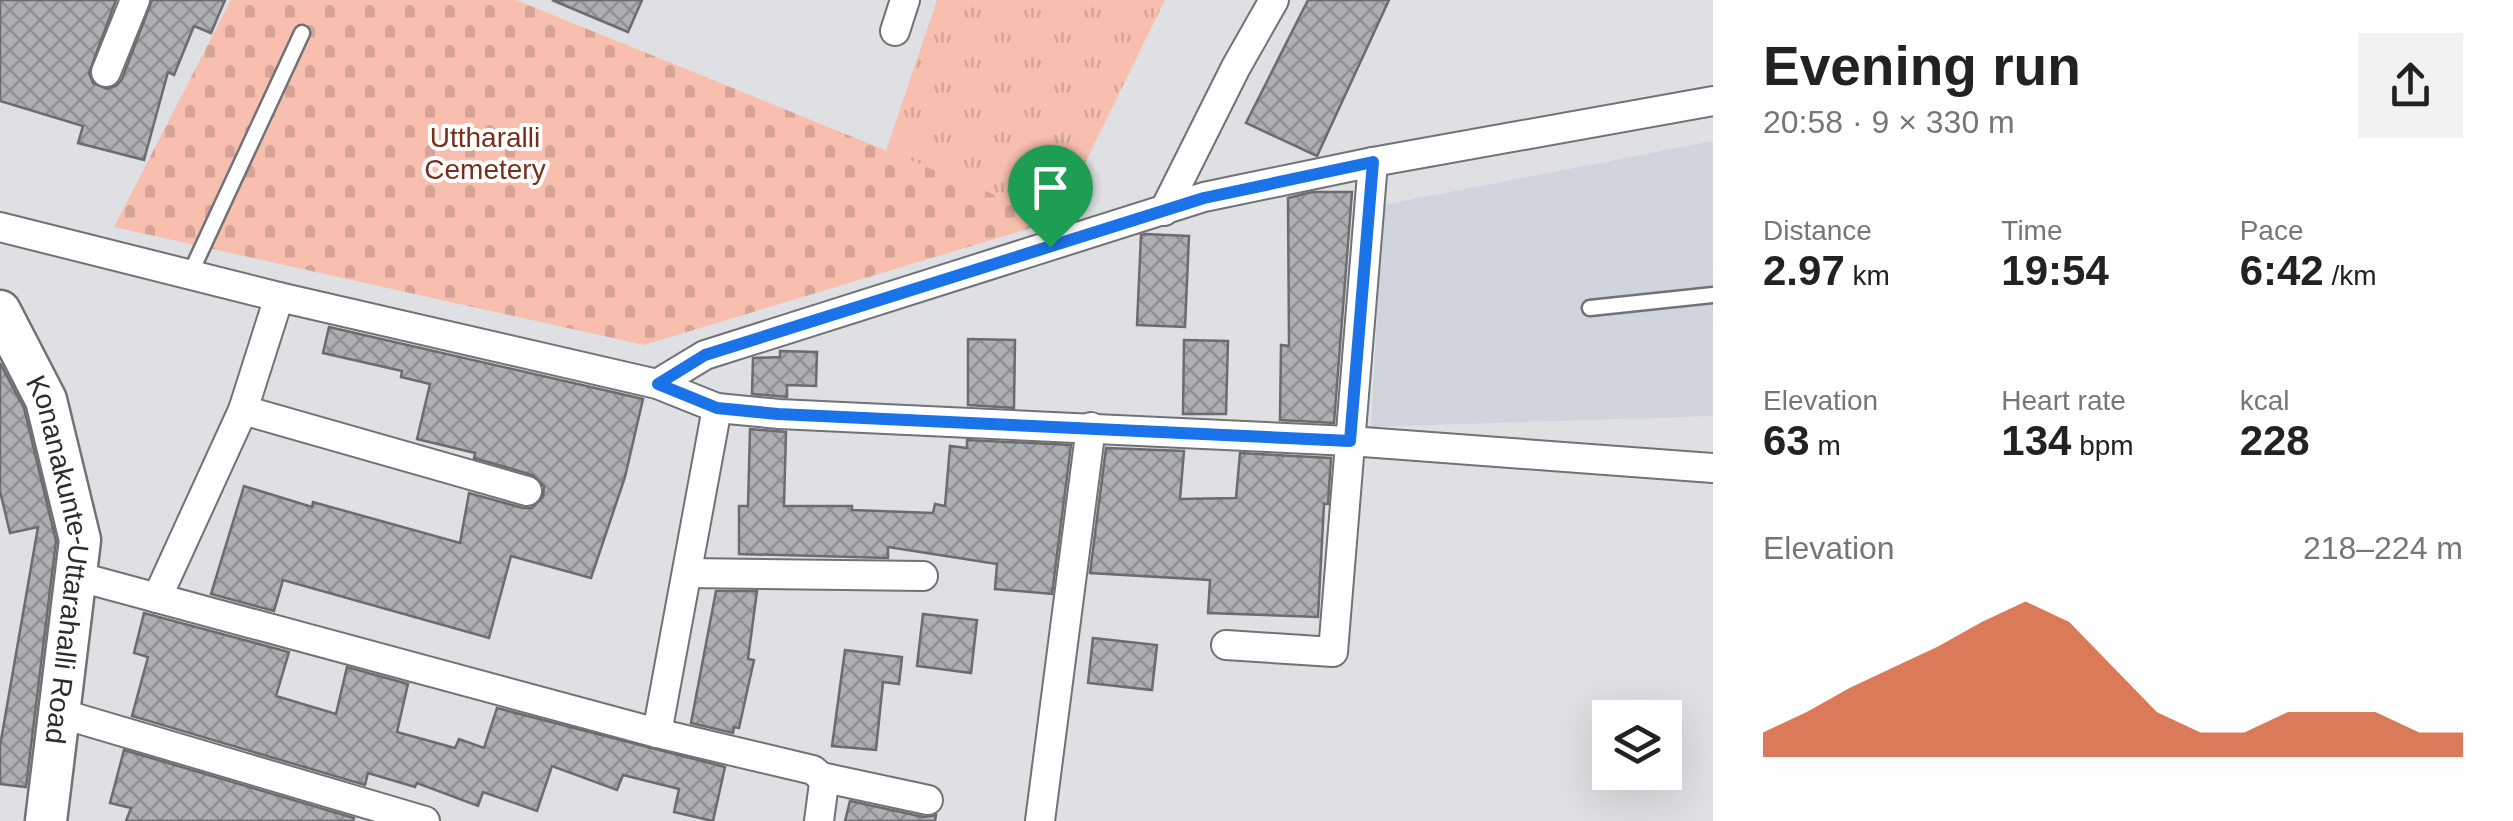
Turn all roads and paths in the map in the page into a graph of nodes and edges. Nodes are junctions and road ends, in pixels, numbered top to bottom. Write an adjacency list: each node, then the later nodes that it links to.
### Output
1 (135, 0): 6 (street)
2 (904, 0): 4 (street)
3 (1274, 0): 9 (street)
4 (895, 30)
5 (302, 34): 11 (lane)
6 (106, 72)
7 (1713, 100): 8 (street)
8 (1373, 162): 9 (street); 20 (street)
9 (1164, 212): 16 (street)
10 (0, 226): 11 (street)
11 (190, 274): 13 (street)
12 (1713, 296): 14 (lane)
13 (279, 297): 16 (street); 18 (street)
14 (1590, 308)
15 (0, 311): 24 (main road, Konanakunte-Uttarahalli Road)
16 (658, 384): 17 (street)
17 (717, 408): 19 (street); 23 (street)
18 (243, 410): 22 (street); 26 (street)
19 (1091, 426): 20 (street); 35 (street)
20 (1350, 441): 21 (street); 27 (street)
21 (1713, 468)
22 (527, 490)
23 (687, 574): 25 (street); 29 (street)
24 (76, 576): 26 (street); 28 (main road, Konanakunte-Uttarahalli Road)
25 (923, 576)
26 (156, 598): 29 (street)
27 (1226, 645)
28 (59, 713): 32 (main road, Konanakunte-Uttarahalli Road); 33 (street)
29 (658, 733): 30 (street)
30 (821, 777): 31 (street); 34 (street)
31 (928, 800)
32 (46, 821)
33 (425, 821)
34 (819, 821)
35 (1040, 821)

